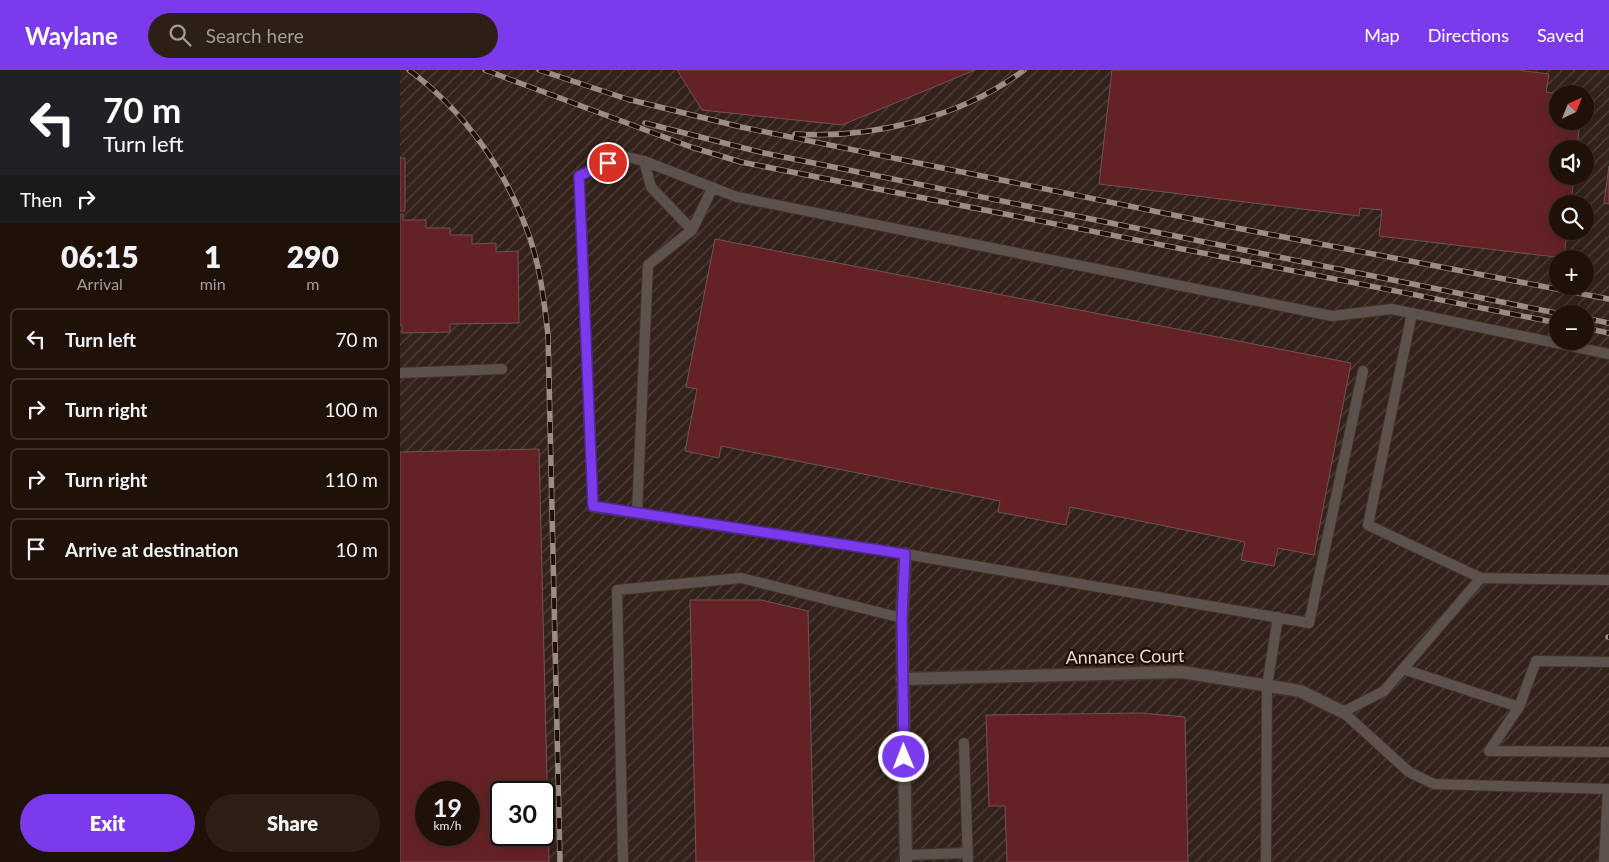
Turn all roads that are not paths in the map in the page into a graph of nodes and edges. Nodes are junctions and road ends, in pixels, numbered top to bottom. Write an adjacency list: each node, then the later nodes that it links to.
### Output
1 (644, 161): 2 (lane); 3 (lane); 9 (lane)
2 (713, 187): 3 (lane); 4 (lane)
3 (692, 230): 9 (lane)
4 (1412, 313): 5 (lane); 11 (lane)
5 (1609, 354)
6 (502, 369): 8 (lane)
7 (1363, 371): 13 (lane)
8 (400, 373)
9 (637, 513): 10 (lane)
10 (905, 554): 13 (lane); 14 (street)
11 (1481, 578): 12 (lane); 16 (lane)
12 (1609, 580)
13 (1278, 617): 18 (lane)
14 (902, 618): 17 (street); 25 (lane)
15 (1609, 662): 19 (lane)
16 (1403, 669): 19 (lane); 20 (lane)
17 (902, 679): 18 (street, Annance Court); 24 (street)
18 (1267, 686): 20 (street, Annance Court); 26 (lane)
19 (1519, 707): 22 (lane)
20 (1343, 712): 27 (lane)
21 (964, 743): 23 (lane)
22 (1609, 752)
23 (968, 857): 24 (lane)
24 (906, 859)
25 (623, 862)
26 (1266, 862)
27 (1604, 862)

